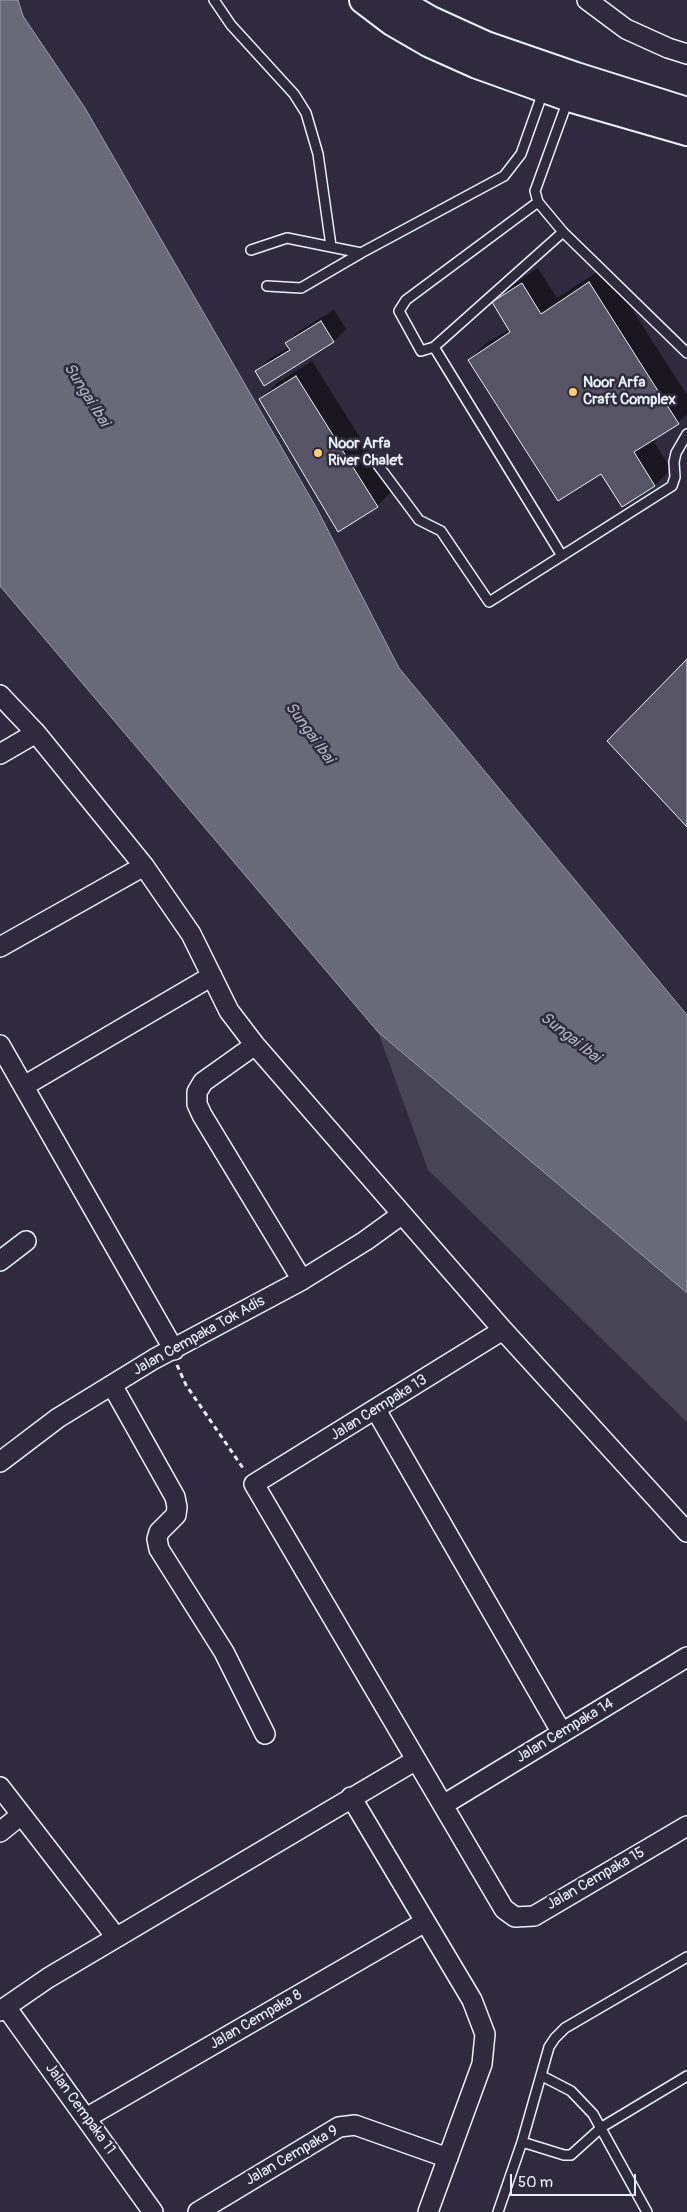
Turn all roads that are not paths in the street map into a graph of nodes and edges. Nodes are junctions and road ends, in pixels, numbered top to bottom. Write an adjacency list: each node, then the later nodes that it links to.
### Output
1 (214, 0): 12 (lane)
2 (363, 0): 6 (street)
3 (396, 0): 6 (street)
4 (587, 0): 5 (street)
5 (687, 54)
6 (548, 79): 7 (street); 14 (lane)
7 (573, 87): 8 (street); 9 (street); 10 (lane)
8 (687, 111)
9 (687, 132)
10 (538, 202): 11 (lane); 16 (lane)
11 (564, 232): 16 (lane); 17 (lane)
12 (330, 246): 13 (lane); 14 (lane)
13 (252, 250)
14 (361, 253): 15 (lane)
15 (267, 286)
16 (434, 348): 20 (lane)
17 (687, 353)
18 (687, 434): 20 (lane)
19 (375, 461): 20 (lane)
20 (562, 556)
21 (0, 695): 22 (street)
22 (36, 732): 23 (street); 24 (street)
23 (0, 754)
24 (144, 866): 25 (street); 26 (street)
25 (0, 947)
26 (212, 976): 28 (street); 29 (street)
27 (0, 1045): 29 (street)
28 (255, 1045): 30 (street); 33 (street)
29 (32, 1101): 35 (street)
30 (401, 1215): 33 (street, Jalan Cempaka Tok Adis); 34 (street)
31 (26, 1241): 32 (street)
32 (0, 1262)
33 (302, 1280): 35 (street, Jalan Cempaka Tok Adis)
34 (503, 1330): 37 (street, Jalan Cempaka 13); 39 (street)
35 (174, 1350): 36 (street, Jalan Cempaka Tok Adis)
36 (119, 1381): 38 (street, Jalan Cempaka Tok Adis); 42 (street)
37 (376, 1410): 41 (street); 43 (street, Jalan Cempaka 13)
38 (0, 1462)
39 (687, 1532)
40 (687, 1657): 41 (street, Jalan Cempaka 14)
41 (562, 1733): 46 (street, Jalan Cempaka 14)
42 (265, 1734)
43 (416, 1760): 45 (street); 46 (street)
44 (0, 1787): 47 (street)
45 (351, 1797): 50 (street); 51 (street)
46 (443, 1805): 48 (street, Jalan Cempaka 15)
47 (21, 1815): 49 (street); 51 (street)
48 (687, 1826)
49 (0, 1832)
50 (425, 1922): 56 (street, Jalan Cempaka 8); 59 (street)
51 (116, 1937): 53 (street)
52 (687, 1957): 54 (lane)
53 (3, 2009): 56 (street, Jalan Cempaka 11)
54 (542, 2076): 57 (lane); 58 (lane)
55 (687, 2076): 57 (lane)
56 (86, 2118): 60 (street, Jalan Cempaka 11)
57 (602, 2127): 58 (lane); 64 (lane)
58 (522, 2142): 63 (lane)
59 (448, 2158): 61 (street, Jalan Cempaka 9); 62 (street)
60 (154, 2212)
61 (198, 2212)
62 (428, 2212)
63 (498, 2212)
64 (647, 2212)

